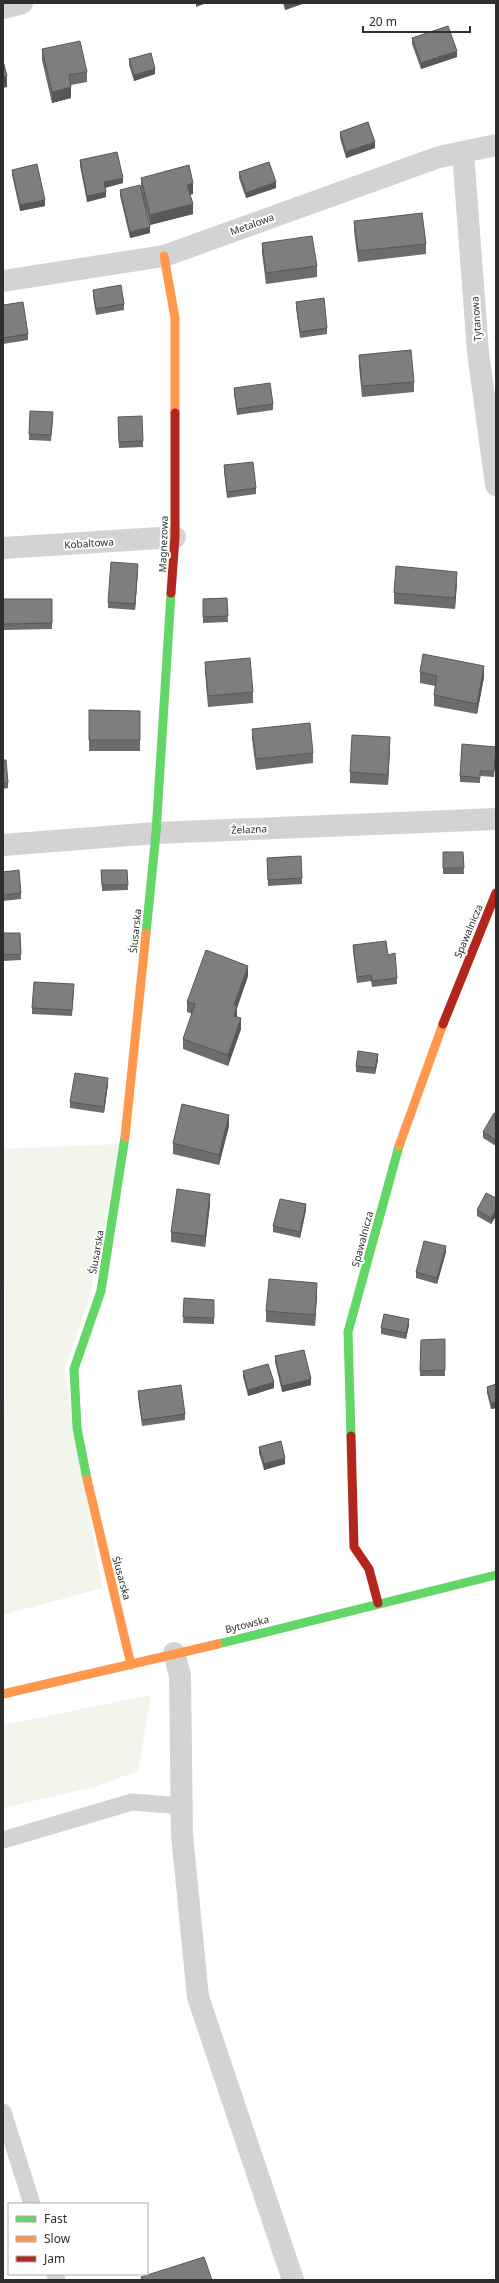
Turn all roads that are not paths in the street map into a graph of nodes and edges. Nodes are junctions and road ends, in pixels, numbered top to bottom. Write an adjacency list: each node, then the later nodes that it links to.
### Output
1 (22, 3): 2 (street)
2 (3, 8)
3 (496, 145): 4 (street, Metalowa)
4 (463, 152): 5 (street, Metalowa); 7 (street, Tytanowa)
5 (164, 256): 6 (street, Metalowa); 8 (street, Magnezowa)
6 (3, 281)
7 (496, 485)
8 (175, 537): 9 (street, Kobaltowa); 11 (street, Magnezowa)
9 (3, 548)
10 (496, 819): 11 (street, Żelazna)
11 (156, 833): 12 (street, Żelazna); 17 (street, Ślusarska)
12 (3, 845)
13 (496, 893): 15 (street, Spawalnicza)
14 (496, 1575): 15 (street, Bytowska)
15 (378, 1603): 16 (street, Bytowska)
16 (174, 1653): 17 (street, Bytowska); 19 (street)
17 (131, 1665): 18 (street, Bytowska)
18 (3, 1694)
19 (182, 1806): 20 (lane); 23 (street)
20 (3, 1840)
21 (3, 2112): 22 (lane)
22 (32, 2203)
23 (293, 2280)

